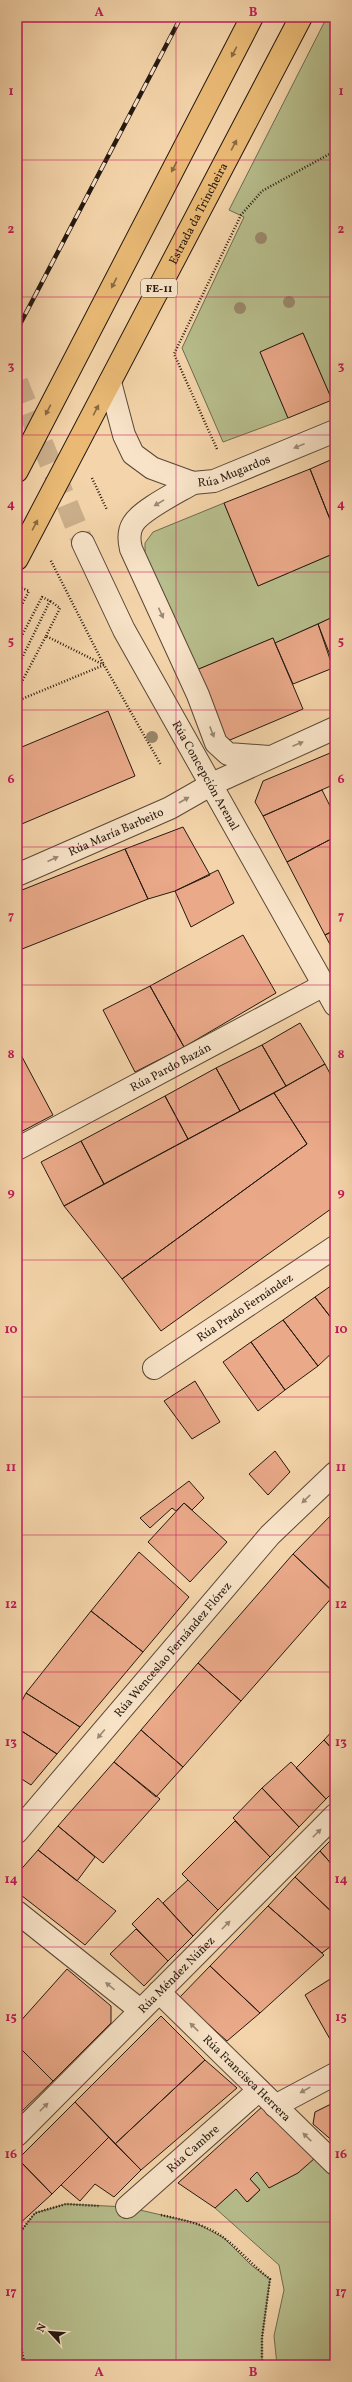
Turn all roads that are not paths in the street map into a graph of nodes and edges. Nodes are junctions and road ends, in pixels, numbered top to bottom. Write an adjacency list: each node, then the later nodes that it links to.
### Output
1 (252, 17): 5 (highway, one-way to 5)
2 (301, 17): 3 (highway, Estrada da Trincheira / FE-11, one-way to 2)
3 (110, 382): 6 (street, Rúa Mugardos); 8 (highway, Estrada da Trincheira / FE-11, one-way to 3)
4 (335, 431): 6 (street, Rúa Mugardos, one-way to 6)
5 (17, 471)
6 (192, 483): 10 (street, one-way to 10)
7 (83, 543): 11 (street, Rúa Concepción Arenal)
8 (17, 559)
9 (335, 728): 10 (street, Rúa María Barbeito, one-way to 9)
10 (269, 757): 11 (street, Rúa María Barbeito)
11 (212, 784): 12 (street, Rúa María Barbeito, one-way to 11); 13 (street, Rúa Concepción Arenal)
12 (17, 875)
13 (324, 985): 14 (street, Rúa Concepción Arenal); 15 (street, Rúa Pardo Bazán)
14 (335, 1005)
15 (17, 1149)
16 (335, 1247): 17 (street, Rúa Prado Fernández)
17 (154, 1368)
18 (335, 1473): 20 (street, Rúa Wenceslao Fernández Flórez, one-way to 20)
19 (335, 1815): 22 (street, Rúa Méndez Núñez, one-way to 19)
20 (17, 1832)
21 (17, 1912): 23 (street, one-way to 21)
22 (159, 1992): 23 (street, Rúa Méndez Núñez); 25 (street, Rúa Francisca Herrera, one-way to 22)
23 (140, 2010): 27 (street, Rúa Méndez Núñez, one-way to 23)
24 (335, 2074): 26 (street, one-way to 26)
25 (259, 2090): 26 (street, Rúa Francisca Herrera); 29 (street, Rúa Cambre)
26 (275, 2106): 28 (street, Rúa Francisca Herrera, one-way to 26)
27 (17, 2135)
28 (335, 2164)
29 (127, 2206)

